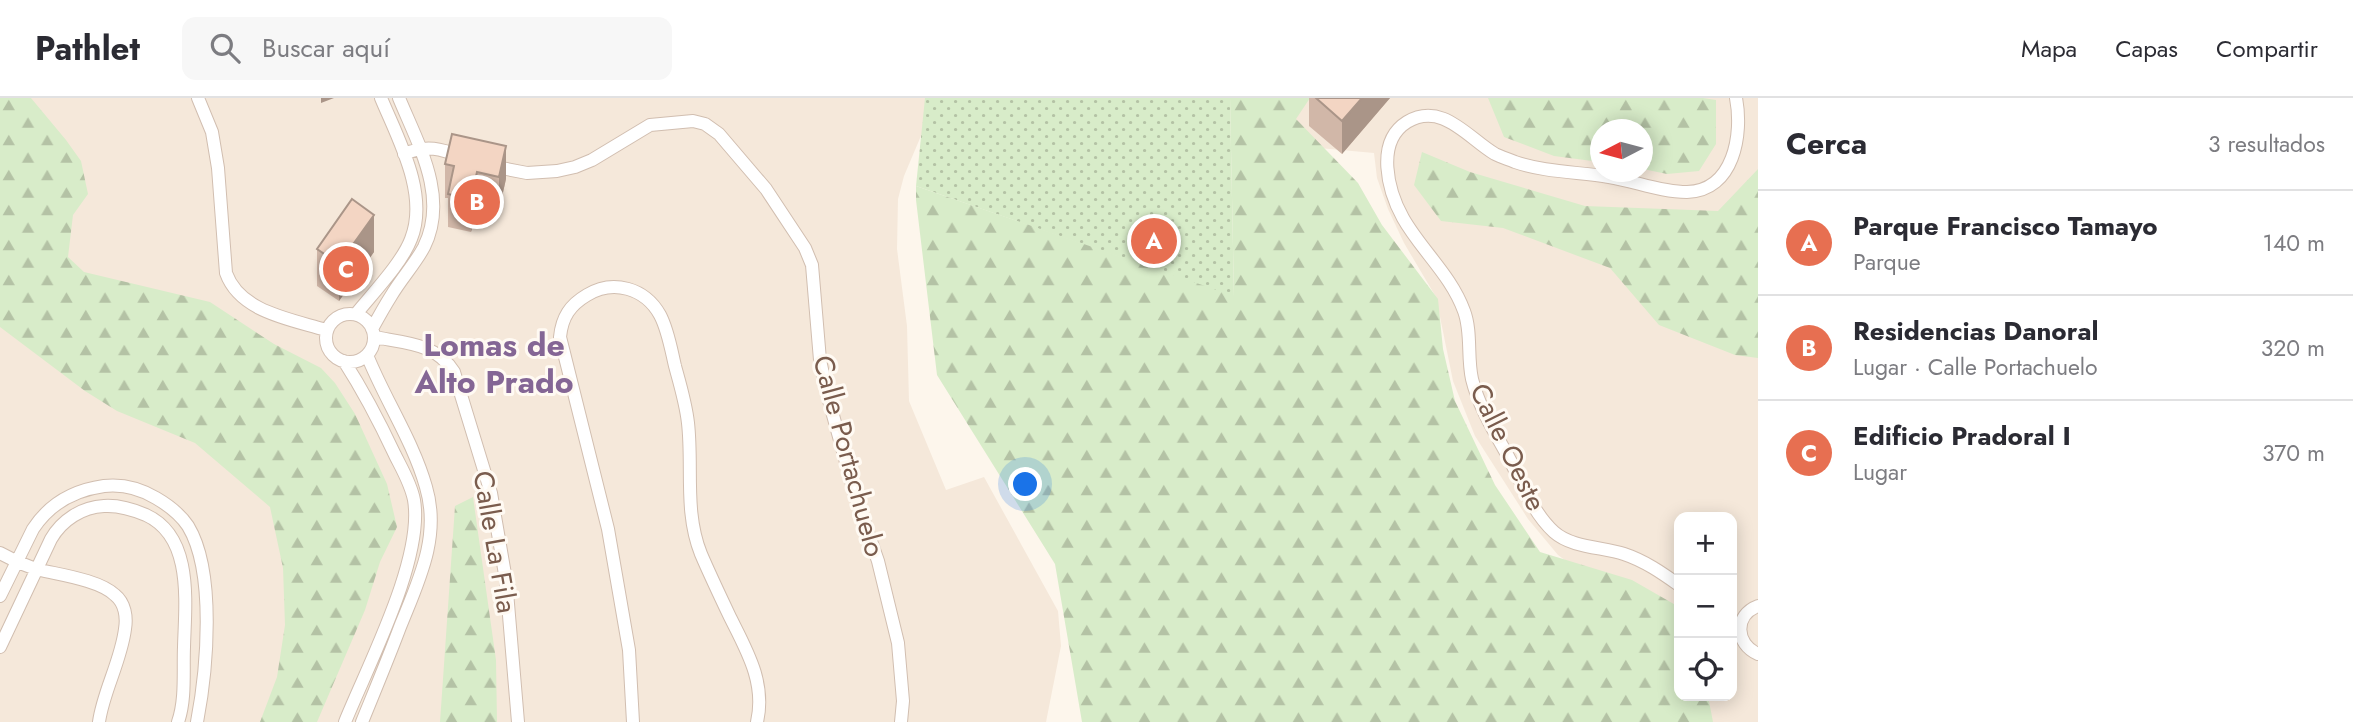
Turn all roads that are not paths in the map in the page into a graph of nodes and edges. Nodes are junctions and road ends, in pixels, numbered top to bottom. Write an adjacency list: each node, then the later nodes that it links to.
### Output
1 (198, 98): 8 (street)
2 (381, 98): 6 (street)
3 (399, 98): 5 (street)
4 (1736, 98): 15 (street, Calle Oeste)
5 (420, 147): 6 (street); 9 (street); 30 (street, Calle Portachuelo)
6 (404, 154): 7 (street)
7 (356, 314): 8 (street); 9 (street)
8 (326, 330): 11 (street)
9 (373, 333): 10 (street); 27 (street, Calle La Fila)
10 (367, 355): 11 (street); 26 (street)
11 (344, 361): 25 (street)
12 (0, 553): 13 (street)
13 (15, 562): 14 (street); 16 (street); 24 (street)
14 (38, 569): 20 (street); 22 (street); 23 (street)
15 (1674, 582)
16 (0, 596)
17 (1757, 606): 18 (street)
18 (1737, 622)
19 (1737, 626): 21 (street)
20 (0, 647)
21 (1758, 654)
22 (99, 722)
23 (178, 722)
24 (197, 722)
25 (345, 722)
26 (362, 722)
27 (518, 722)
28 (633, 722): 29 (street)
29 (757, 722)
30 (901, 722)

